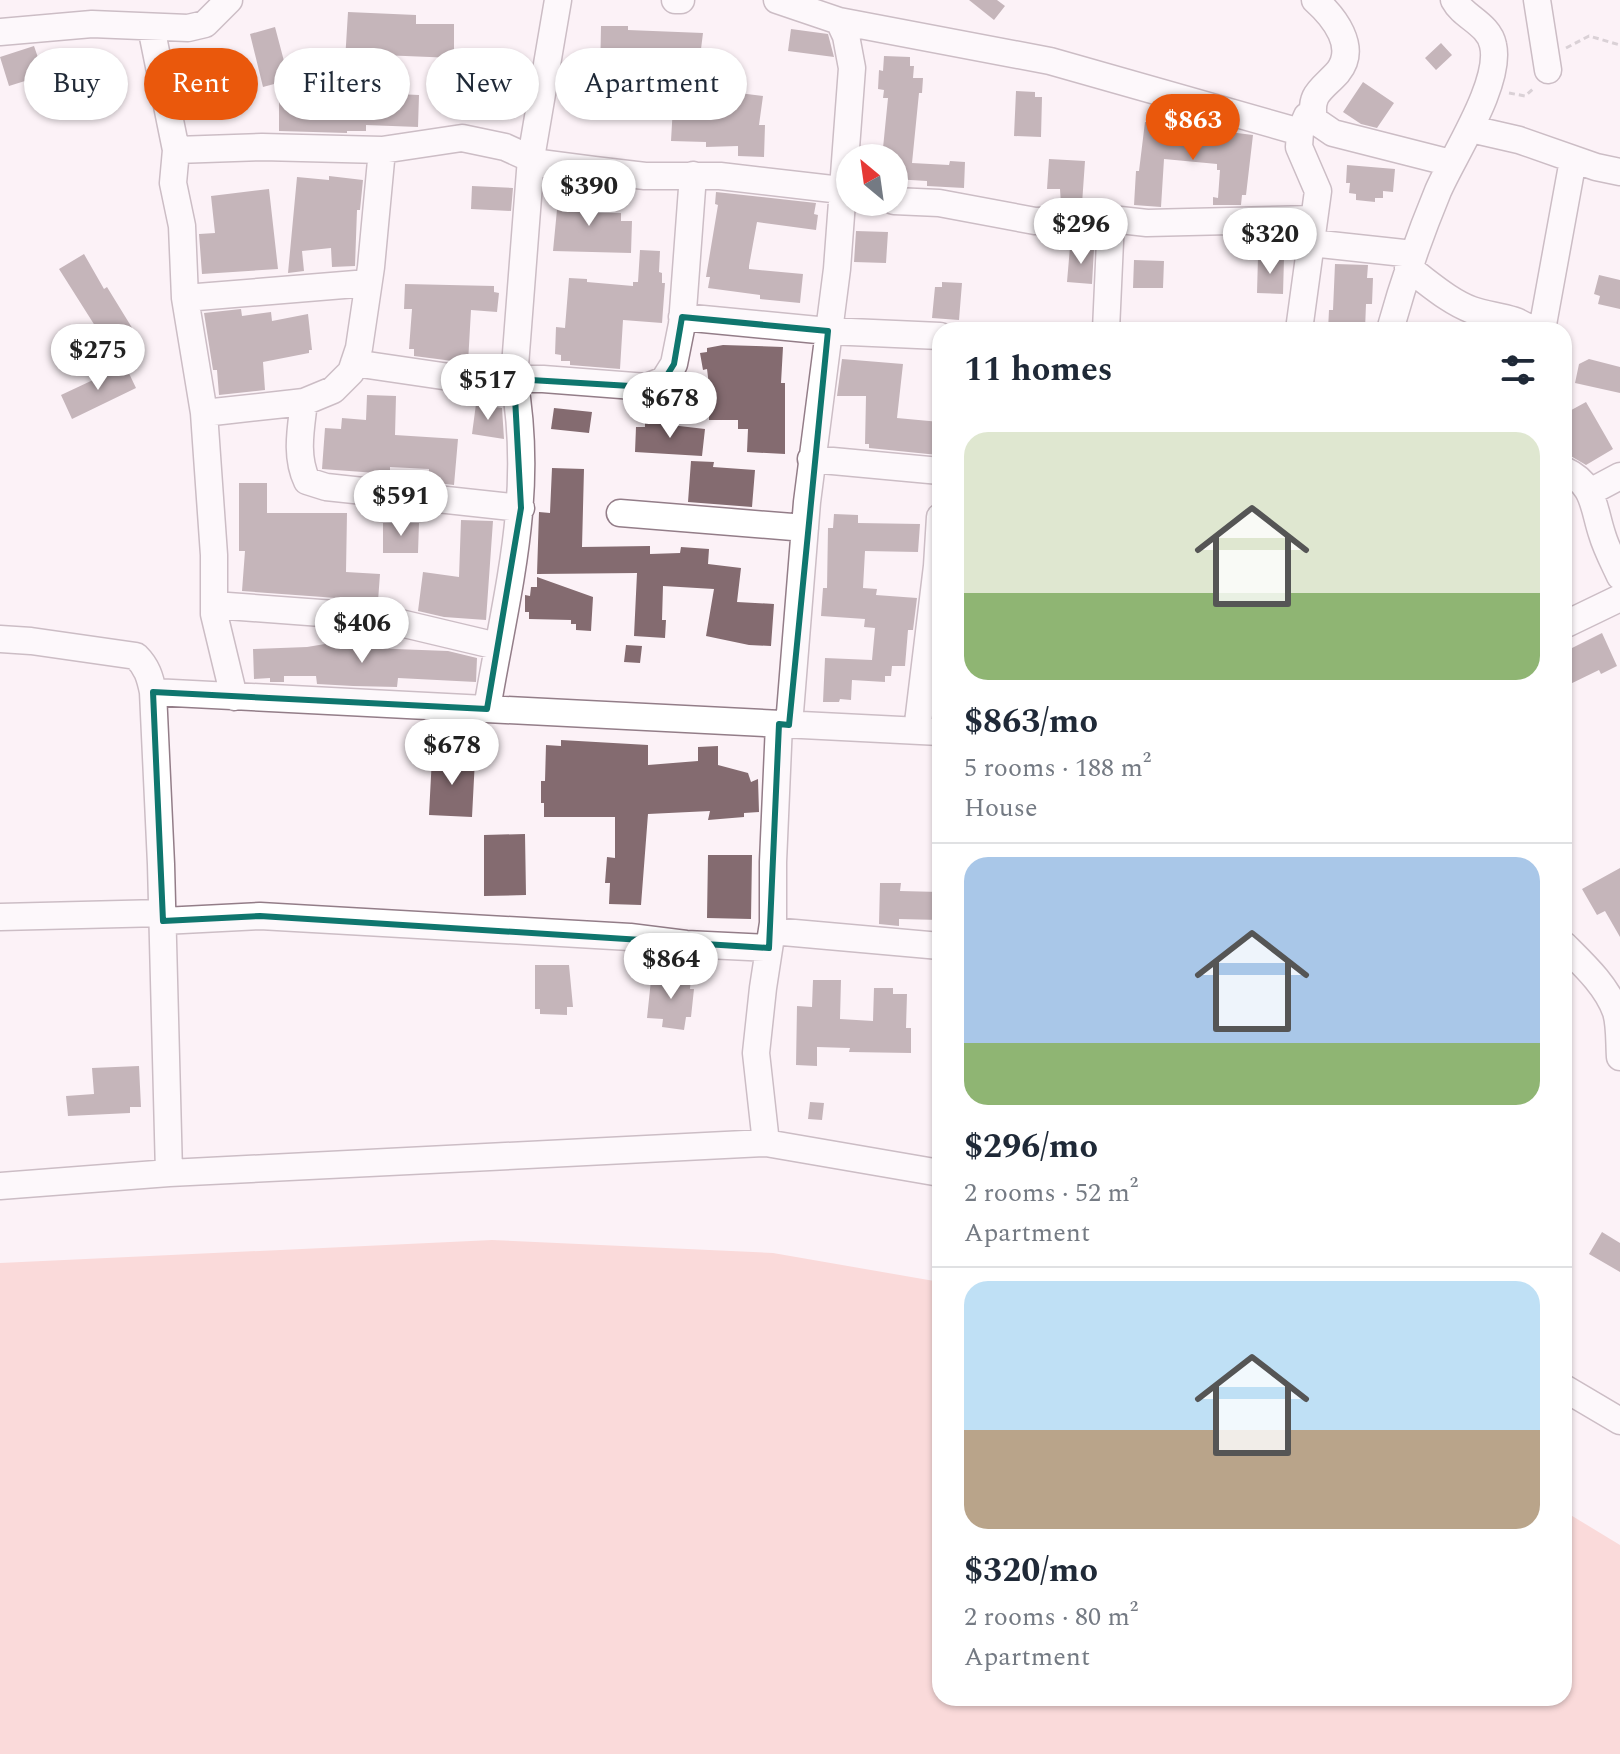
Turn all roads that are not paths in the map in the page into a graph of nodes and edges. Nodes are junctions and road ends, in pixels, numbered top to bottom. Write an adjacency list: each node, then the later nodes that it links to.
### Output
1 (229, 0): 8 (street)
2 (558, 0): 17 (street)
3 (777, 0): 7 (street)
4 (1315, 0): 11 (street)
5 (1454, 0): 12 (street)
6 (1537, 0): 10 (street)
7 (839, 21): 13 (street); 14 (street)
8 (151, 27): 9 (street); 15 (street)
9 (0, 32)
10 (1548, 70)
11 (1311, 106): 13 (street); 19 (street)
12 (1471, 129): 18 (street); 19 (street)
13 (1300, 132): 26 (street)
14 (847, 144)
15 (176, 150): 16 (street); 29 (street)
16 (382, 150): 17 (street); 28 (street)
17 (531, 158): 21 (street); 39 (street)
18 (1573, 160): 20 (street); 35 (street)
19 (1451, 163): 27 (street)
20 (1620, 172)
21 (693, 175): 22 (street); 30 (street)
22 (836, 195)
23 (908, 202): 25 (street)
24 (842, 216): 36 (street)
25 (1111, 219): 26 (street); 31 (street)
26 (1313, 231): 27 (street); 32 (street)
27 (1411, 261): 33 (street); 34 (street)
28 (368, 283): 29 (street); 38 (street)
29 (185, 298): 41 (street)
30 (682, 317): 36 (street); 39 (street)
31 (1106, 322)
32 (1300, 322)
33 (1392, 322)
34 (1517, 322)
35 (1543, 322)
36 (828, 331): 37 (street); 42 (street)
37 (932, 336)
38 (354, 363): 39 (street); 40 (street)
39 (514, 379): 47 (street)
40 (304, 402): 41 (street); 47 (street)
41 (204, 413): 52 (street)
42 (811, 459): 43 (street); 49 (street)
43 (932, 470)
44 (1572, 474): 46 (street)
45 (1620, 476): 46 (street)
46 (1590, 492): 50 (street)
47 (521, 508): 55 (street)
48 (620, 513): 49 (street)
49 (805, 528): 60 (street)
50 (1620, 576)
51 (1620, 598): 53 (street)
52 (214, 605): 55 (street); 58 (street)
53 (1572, 621)
54 (0, 639): 57 (street)
55 (497, 646): 59 (street)
56 (932, 658): 61 (street)
57 (153, 692): 58 (street); 63 (street)
58 (234, 697): 59 (street)
59 (487, 709): 60 (street)
60 (784, 724): 61 (street); 64 (street)
61 (928, 732)
62 (0, 917): 63 (street)
63 (163, 917): 64 (street); 70 (street)
64 (771, 940): 65 (street); 68 (street)
65 (932, 946)
66 (1572, 953): 67 (street)
67 (1620, 1057)
68 (766, 1143): 69 (street); 70 (street)
69 (932, 1172)
70 (169, 1173): 71 (street)
71 (0, 1186)
72 (1572, 1393): 73 (street)
73 (1620, 1421)

